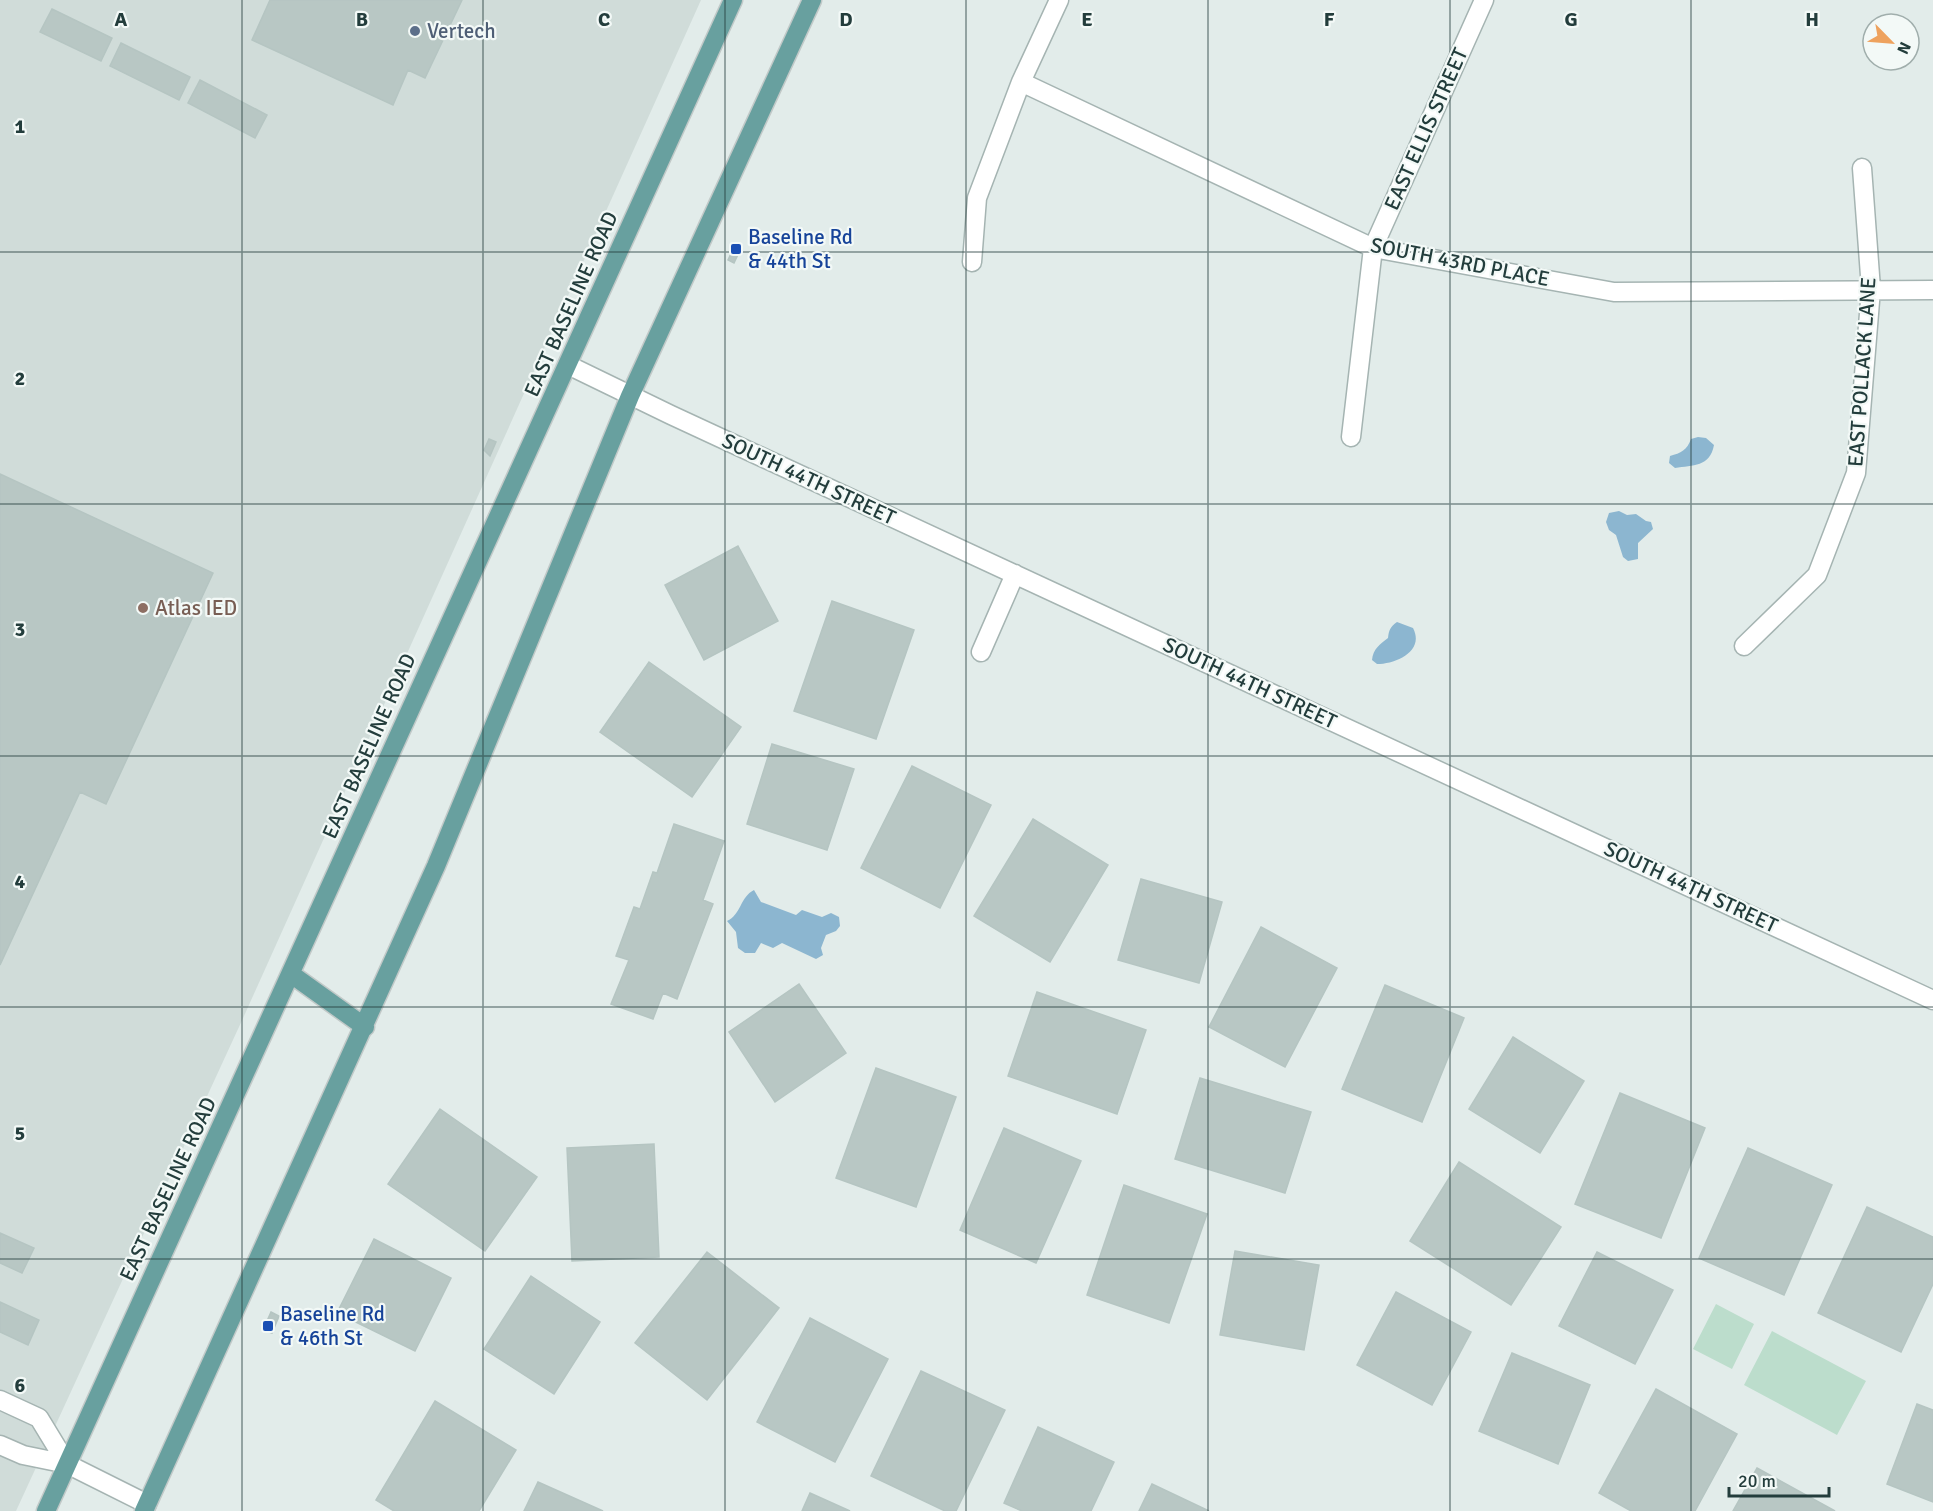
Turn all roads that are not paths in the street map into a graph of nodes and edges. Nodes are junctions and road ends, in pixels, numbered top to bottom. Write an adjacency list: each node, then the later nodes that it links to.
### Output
1 (734, 0): 11 (main road, EAST BASELINE ROAD)
2 (812, 0): 12 (main road)
3 (1059, 0): 5 (street)
4 (1484, 0): 7 (street, EAST ELLIS STREET)
5 (1021, 82): 7 (street, SOUTH 43RD PLACE); 8 (street)
6 (1862, 168): 9 (street, EAST POLLACK LANE)
7 (1373, 248): 9 (street, SOUTH 43RD PLACE); 13 (street, EAST ELLIS STREET)
8 (972, 262)
9 (1871, 289): 10 (street, SOUTH 43RD PLACE); 15 (street, EAST POLLACK LANE)
10 (1933, 290)
11 (568, 365): 12 (street, SOUTH 44TH STREET); 17 (main road, EAST BASELINE ROAD)
12 (630, 396): 14 (street, SOUTH 44TH STREET); 19 (main road)
13 (1351, 437)
14 (1015, 574): 16 (street); 18 (street, SOUTH 44TH STREET)
15 (1744, 646)
16 (981, 652)
17 (291, 974): 19 (main road); 22 (main road, EAST BASELINE ROAD)
18 (1933, 1000)
19 (365, 1027): 23 (main road)
20 (0, 1400): 22 (street)
21 (0, 1445): 22 (street)
22 (67, 1464): 23 (street); 24 (main road, EAST BASELINE ROAD)
23 (146, 1507)
24 (46, 1511)

